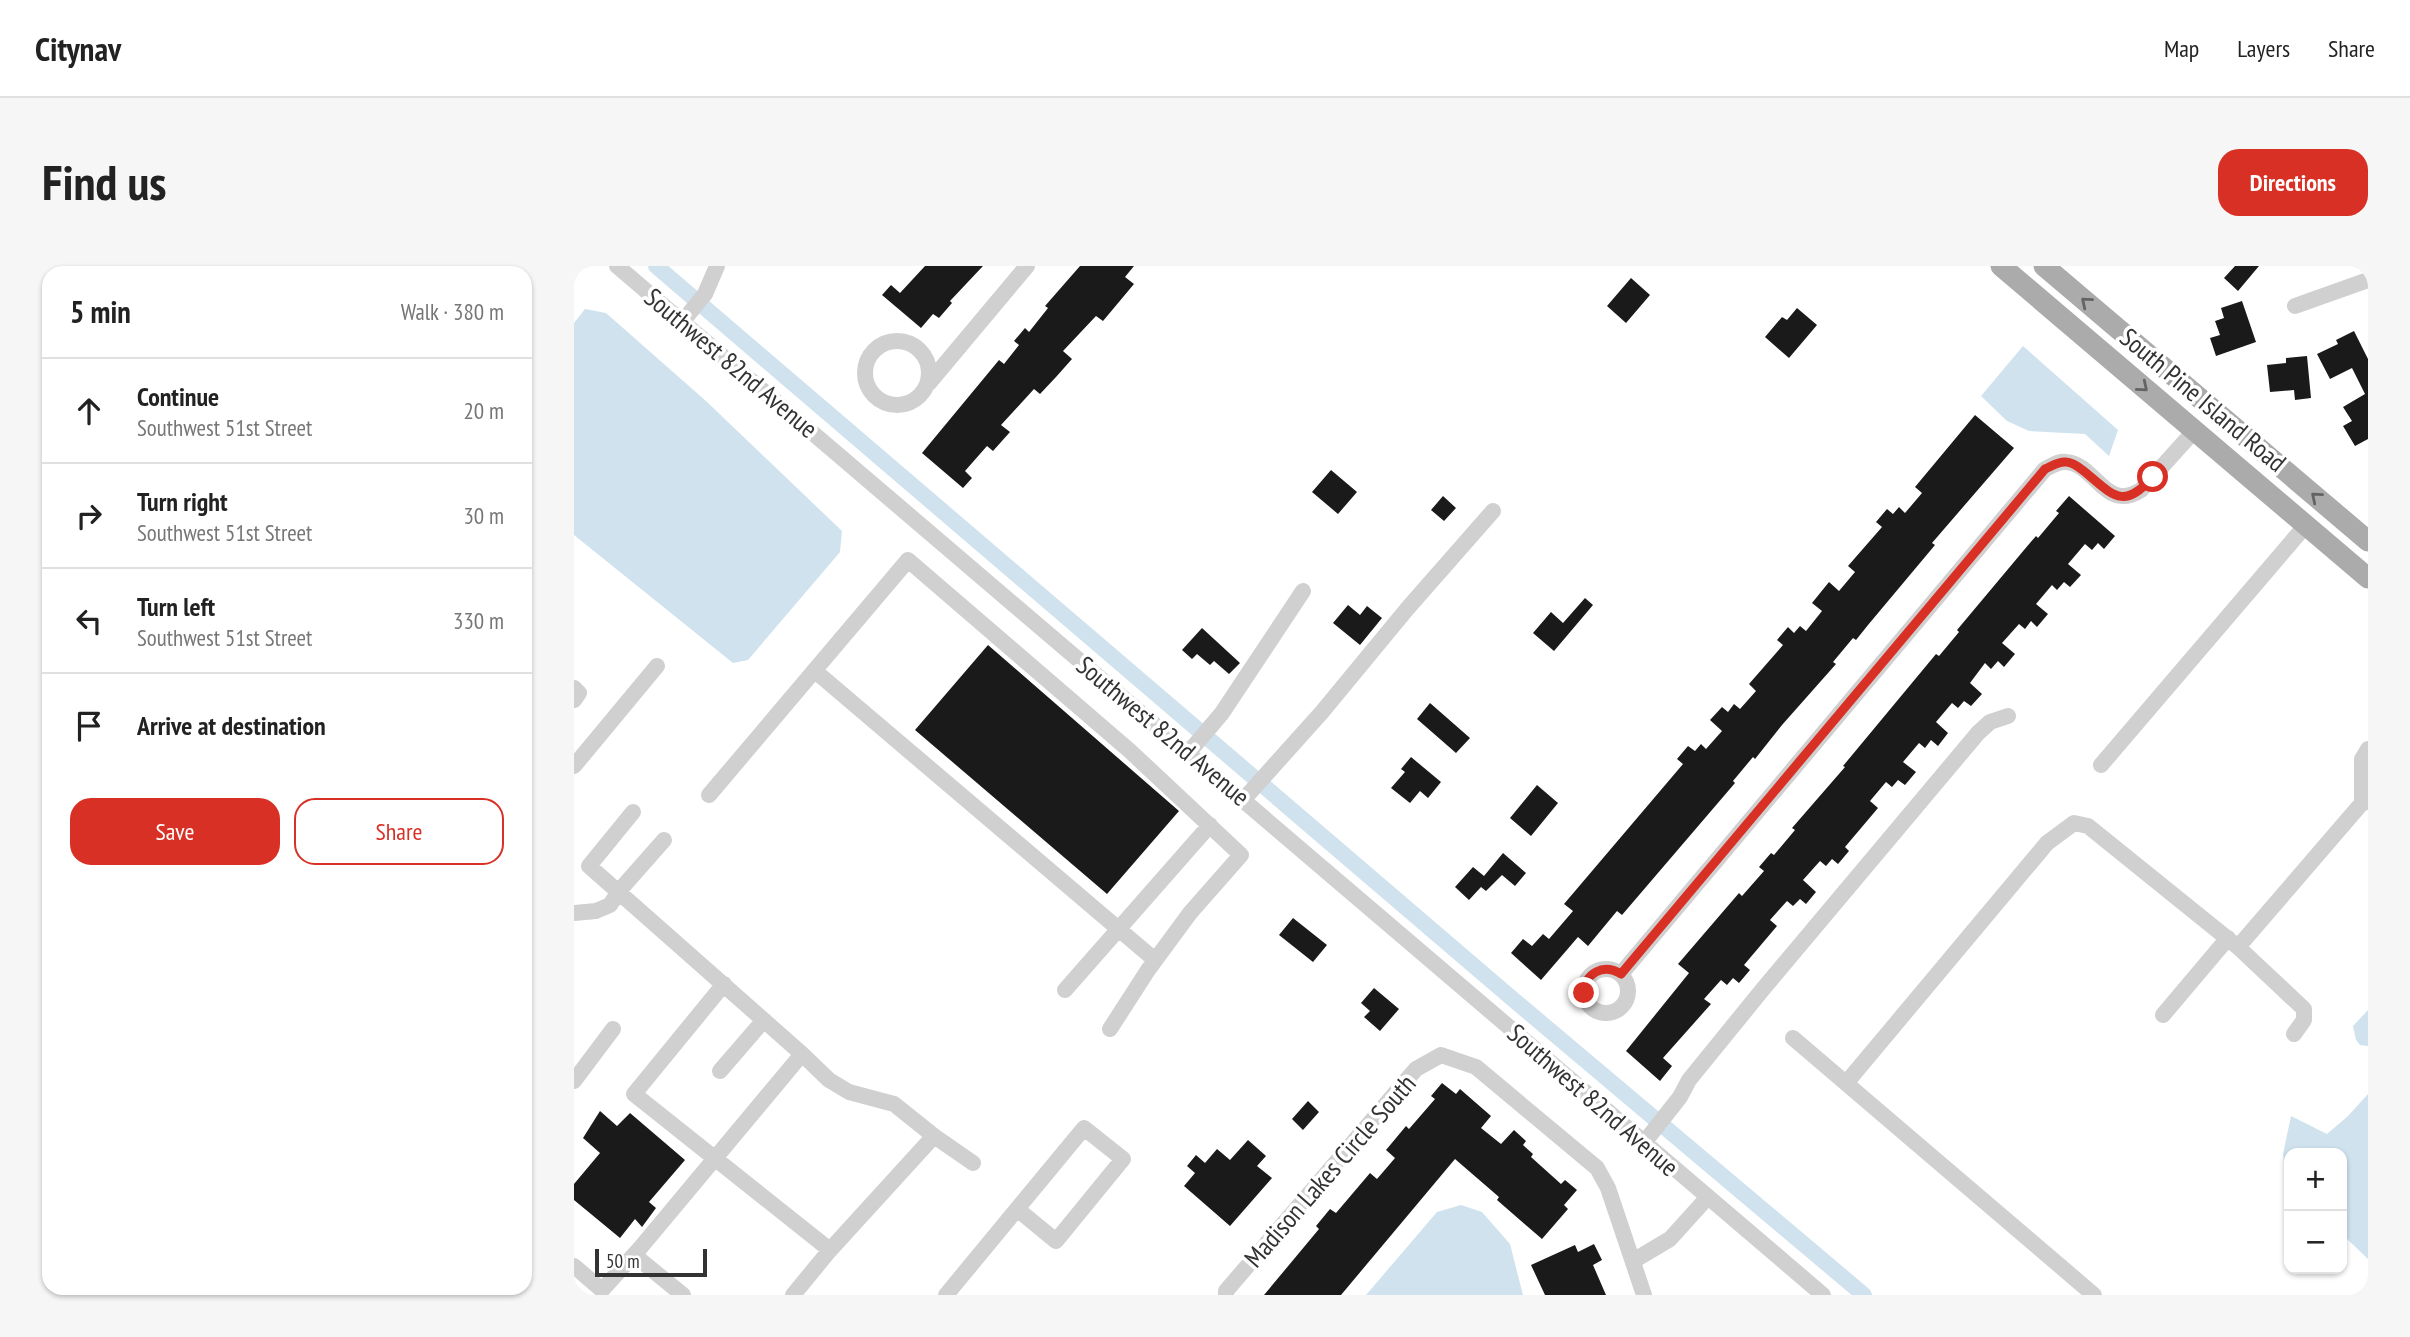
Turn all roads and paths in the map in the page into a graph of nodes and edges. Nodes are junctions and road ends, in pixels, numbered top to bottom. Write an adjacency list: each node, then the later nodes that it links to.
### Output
1 (617, 266): 9 (street, Southwest 82nd Avenue)
2 (717, 266): 9 (street)
3 (1027, 266): 10 (street)
4 (2001, 266): 11 (main road, South Pine Island Road, one-way to 11)
5 (2044, 266): 14 (main road, South Pine Island Road, one-way to 5)
6 (2364, 266): 7 (street)
7 (2368, 279): 8 (street)
8 (2295, 306)
9 (682, 322): 22 (street, Southwest 82nd Avenue)
10 (929, 383): 10 (street)
11 (2194, 430): 13 (main road, South Pine Island Road); 37 (street)
12 (1493, 511): 28 (street)
13 (2306, 525): 15 (main road, South Pine Island Road); 24 (street)
14 (2368, 541)
15 (2368, 578)
16 (1303, 591): 22 (street)
17 (657, 666): 25 (street)
18 (814, 671): 26 (street); 30 (street); 34 (street)
19 (574, 688): 20 (street)
20 (574, 700)
21 (2008, 716): 51 (street)
22 (1194, 746): 28 (street, Southwest 82nd Avenue)
23 (2368, 749): 27 (street)
24 (2101, 765)
25 (574, 766)
26 (709, 795)
27 (2365, 795): 35 (street)
28 (1244, 799): 51 (street, Southwest 82nd Avenue)
29 (633, 813): 32 (street)
30 (1210, 825): 34 (street); 36 (street)
31 (664, 840): 32 (street)
32 (619, 891): 33 (street); 38 (street)
33 (574, 914)
34 (1118, 929): 36 (street); 39 (street)
35 (2233, 943): 40 (street); 44 (street); 49 (street)
36 (1155, 960): 43 (street)
37 (1621, 974)
38 (724, 984): 41 (street); 52 (street)
39 (1065, 990)
40 (2163, 1015)
41 (764, 1020): 46 (street); 47 (street)
42 (613, 1029): 48 (street)
43 (1110, 1029)
44 (2294, 1034)
45 (1793, 1038): 49 (street)
46 (802, 1054): 50 (street); 52 (street)
47 (720, 1071)
48 (574, 1081)
49 (1847, 1082): 66 (street)
50 (934, 1136): 53 (street); 56 (street)
51 (1643, 1144): 54 (street, Southwest 82nd Avenue)
52 (715, 1158): 56 (street); 57 (street)
53 (973, 1163)
54 (1707, 1198): 58 (street); 65 (street, Southwest 82nd Avenue)
55 (1017, 1209): 55 (street); 62 (street)
56 (830, 1250): 61 (street)
57 (634, 1255): 59 (street); 60 (street)
58 (1633, 1261): 63 (street, Madison Lakes Circle South); 64 (street)
59 (574, 1266)
60 (682, 1295)
61 (793, 1295)
62 (946, 1295)
63 (1226, 1295)
64 (1644, 1295)
65 (1823, 1295)
66 (2094, 1295)

